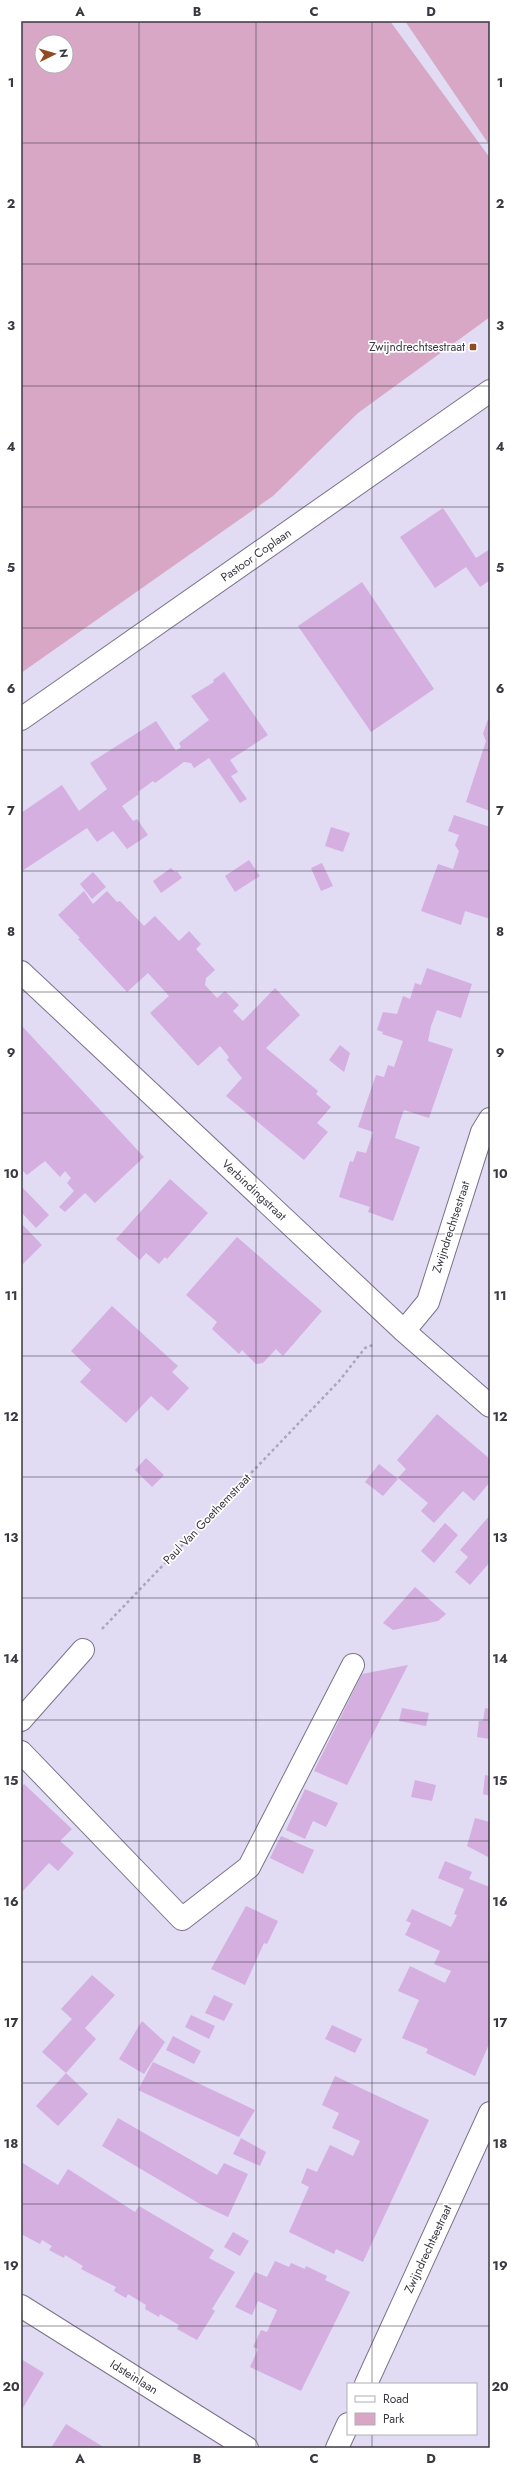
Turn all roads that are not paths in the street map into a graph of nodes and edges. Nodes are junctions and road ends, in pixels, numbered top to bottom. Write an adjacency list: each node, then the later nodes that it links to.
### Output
1 (490, 391): 2 (street, Pastoor Coplaan)
2 (21, 719)
3 (21, 972): 5 (street, Verbindingstraat)
4 (490, 1119): 5 (street, Zwijndrechtsestraat)
5 (404, 1331): 6 (street, Verbindingstraat)
6 (490, 1406)
7 (83, 1650): 9 (street)
8 (353, 1665): 10 (street)
9 (21, 1720)
10 (21, 1752)
11 (490, 2113): 13 (street, Zwijndrechtsestraat)
12 (21, 2306): 16 (street, Idsteinlaan)
13 (366, 2383)
14 (347, 2428): 15 (street)
15 (342, 2447)
16 (247, 2448)

